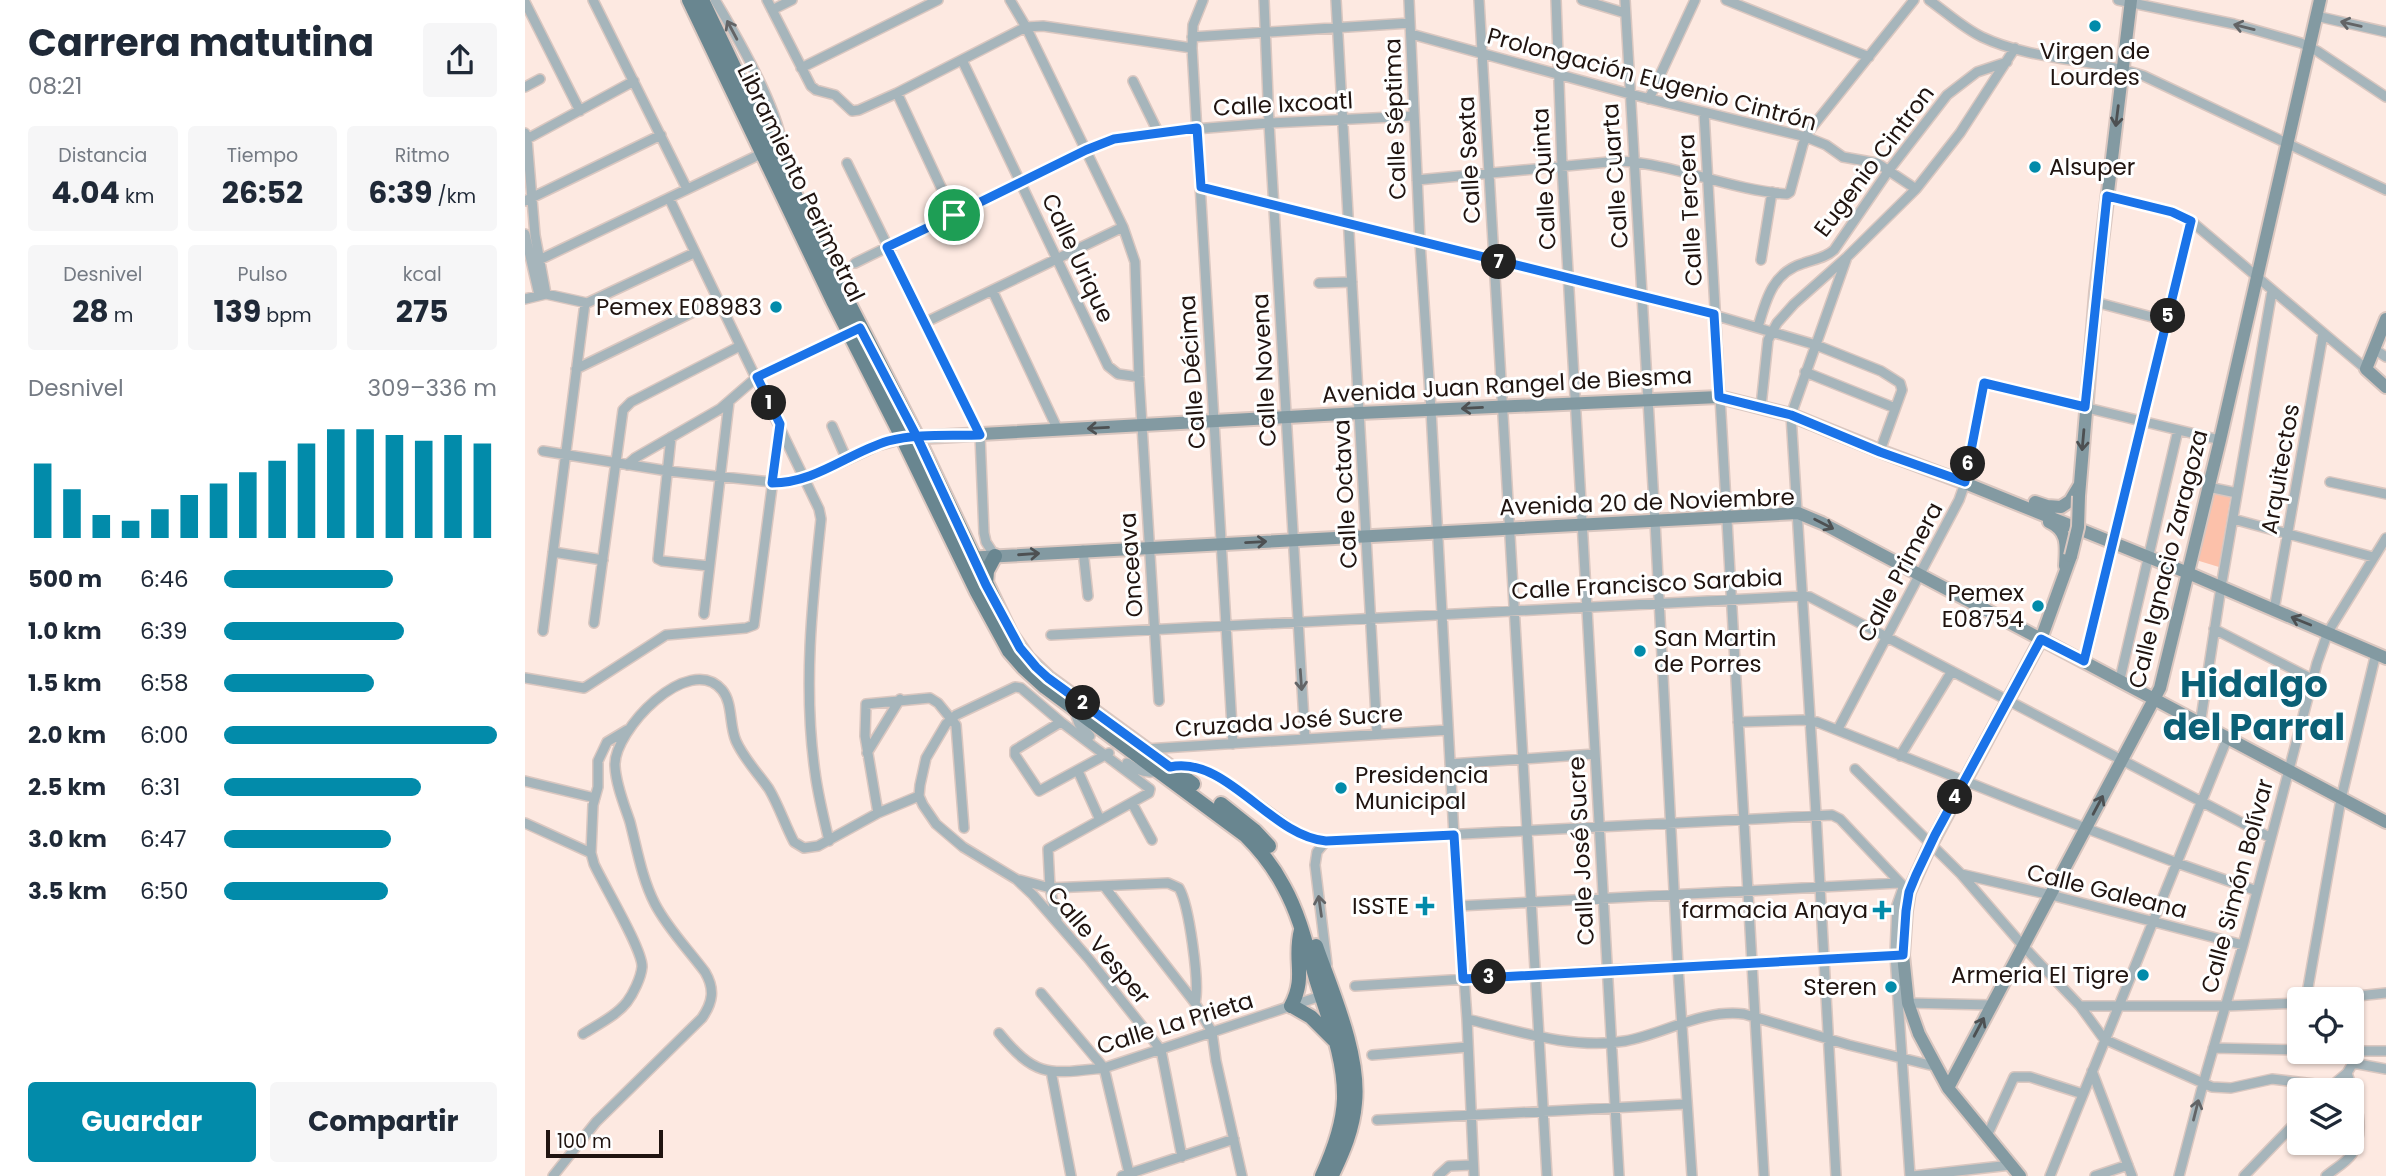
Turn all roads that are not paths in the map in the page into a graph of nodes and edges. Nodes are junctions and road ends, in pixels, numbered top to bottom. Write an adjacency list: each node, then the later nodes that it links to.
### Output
1 (593, 0): 46 (street)
2 (689, 0): 65 (main road, Libramiento Perimetral)
3 (702, 0): 65 (main road, Libramiento Perimetral)
4 (715, 0): 65 (street, one-way to 4)
5 (767, 0): 24 (street)
6 (792, 0): 24 (street)
7 (938, 0): 42 (street)
8 (1010, 0): 29 (street, Onceava)
9 (1203, 0): 34 (street, Calle Décima)
10 (1264, 0): 31 (street, Calle Novena)
11 (1336, 0): 30 (street, Calle Octava)
12 (1409, 0): 28 (street, Calle Séptima)
13 (1479, 0): 38 (street, Calle Sexta)
14 (1556, 0): 44 (street, Calle Quinta)
15 (1582, 0): 25 (street)
16 (1625, 0): 25 (street, Calle Cuarta)
17 (1695, 0): 52 (street)
18 (1727, 0): 39 (street)
19 (1914, 0): 39 (street)
20 (1929, 0): 37 (street)
21 (2126, 0): 35 (street, one-way to 21); 43 (street)
22 (2320, 0): 26 (street, Calle Ignacio Zaragoza)
23 (525, 2): 27 (street)
24 (772, 10): 42 (street)
25 (1625, 13): 50 (street, Calle Cuarta)
26 (2316, 16): 32 (street, one-way to 26); 35 (street, Calle Ignacio Zaragoza)
27 (529, 21): 53 (street)
28 (1410, 23): 30 (street); 33 (street, Calle Séptima)
29 (1026, 27): 36 (street); 40 (street); 64 (street, Onceava)
30 (1338, 27): 31 (street); 56 (street, Calle Octava)
31 (1266, 31): 34 (street); 57 (street, Calle Novena)
32 (2386, 32)
33 (1411, 34): 38 (street, Prolongación Eugenio Cintrón); 55 (street, Calle Séptima)
34 (1192, 37): 36 (street, Calle Décima)
35 (2310, 47): 51 (street); 63 (street, Calle Ignacio Zaragoza)
36 (1192, 48): 58 (street, Calle Décima)
37 (2015, 48): 41 (street); 43 (street)
38 (1482, 54): 44 (street, Prolongación Eugenio Cintrón); 70 (street, Calle Sexta)
39 (1869, 57): 62 (street)
40 (962, 60): 49 (street); 73 (street, Calle Urique)
41 (2007, 61): 69 (street, Eugenio Cintron); 76 (street)
42 (800, 68): 49 (street)
43 (2122, 69): 63 (street); 79 (street, one-way to 79)
44 (1558, 73): 50 (street, Prolongación Eugenio Cintrón); 68 (street, Calle Quinta)
45 (540, 79): 48 (street)
46 (634, 81): 53 (street); 60 (street)
47 (1133, 81): 59 (street)
48 (525, 87)
49 (897, 93): 83 (street)
50 (1630, 94): 52 (street, Prolongación Eugenio Cintrón); 66 (street, Calle Cuarta)
51 (2386, 97)
52 (1649, 99): 54 (street, Prolongación Eugenio Cintrón)
53 (580, 111): 61 (street)
54 (1704, 113): 62 (street, Prolongación Eugenio Cintrón); 71 (street, Calle Tercera)
55 (1414, 116): 56 (street, Calle Ixcoatl); 72 (street, Calle Séptima)
56 (1343, 119): 57 (street, Calle Ixcoatl); 85 (street, Calle Octava)
57 (1269, 123): 58 (street, Calle Ixcoatl); 82 (street, Calle Novena)
58 (1197, 128): 59 (street, Calle Ixcoatl); 74 (street, Calle Décima)
59 (1158, 132): 64 (street, Calle Ixcoatl)
60 (661, 135): 75 (street); 81 (street)
61 (526, 137): 81 (street)
62 (1806, 137): 69 (street, Prolongación Eugenio Cintrón); 78 (street)
63 (2286, 142): 77 (street); 99 (street, Calle Ignacio Zaragoza)
64 (1086, 150): 73 (street, Calle Ixcoatl); 86 (street, Onceava)
65 (771, 154): 75 (street); 116 (main road, Libramiento Perimetral)
66 (1634, 162): 68 (street); 71 (street); 106 (street, Calle Cuarta)
67 (847, 163): 89 (street)
68 (1562, 166): 70 (street); 100 (street, Calle Quinta)
69 (1889, 170): 76 (street, Prolongación Eugenio Cintrón); 92 (street, Eugenio Cintron)
70 (1489, 174): 72 (street); 96 (street, Calle Sexta)
71 (1707, 179): 78 (street); 111 (street, Calle Tercera)
72 (1417, 180): 88 (street, Calle Séptima)
73 (1021, 183): 83 (street, Calle Ixcoatl); 94 (street, Calle Urique)
74 (1201, 187): 82 (street); 141 (street, Calle Décima)
75 (687, 189): 80 (street)
76 (1916, 189): 91 (street)
77 (2386, 190)
78 (1772, 192): 95 (street)
79 (2107, 196): 84 (street); 109 (street)
80 (669, 198): 90 (street); 93 (street)
81 (528, 200): 87 (street)
82 (1275, 205): 85 (street); 140 (street, Calle Novena)
83 (954, 215): 89 (street, Calle Ixcoatl)
84 (2191, 221): 99 (street); 113 (street)
85 (1349, 223): 88 (street); 101 (street, Calle Octava)
86 (1123, 227): 94 (street); 127 (street, Onceava)
87 (528, 236): 93 (street); 105 (street)
88 (1420, 242): 96 (street); 137 (street, Calle Séptima)
89 (887, 247): 97 (street, Calle Ixcoatl); 114 (street)
90 (695, 253): 108 (street); 110 (street)
91 (1847, 257): 98 (street); 119 (street)
92 (1822, 258): 98 (street, Eugenio Cintron); 115 (street)
93 (539, 260): 105 (street)
94 (1056, 260): 104 (street); 127 (street, Calle Urique)
95 (1761, 260)
96 (1495, 261): 100 (street); 134 (street, Calle Sexta)
97 (855, 263)
98 (1833, 269): 117 (street)
99 (2256, 276): 103 (street); 151 (street, Calle Ignacio Zaragoza)
100 (1569, 280): 106 (street); 132 (street, Calle Quinta)
101 (1352, 282): 102 (street); 138 (street, Calle Octava)
102 (1319, 283)
103 (2272, 291): 118 (street); 166 (street)
104 (993, 292): 114 (street); 146 (street)
105 (543, 295): 107 (street); 110 (street)
106 (1642, 296): 111 (street); 130 (street, Calle Cuarta)
107 (525, 299)
108 (718, 300): 120 (street); 123 (street)
109 (2095, 302): 113 (street); 135 (street)
110 (585, 303): 123 (street)
111 (1714, 314): 115 (street); 129 (street, Calle Tercera)
112 (2386, 319): 121 (street)
113 (2167, 321): 142 (street)
114 (924, 323): 148 (street)
115 (1758, 327): 117 (street)
116 (854, 331): 126 (street); 150 (main road, Libramiento Perimetral)
117 (1772, 331): 119 (street); 133 (street)
118 (2323, 334): 124 (street); 175 (street, Arquitectos)
119 (1816, 345): 125 (street); 136 (street)
120 (740, 346): 126 (street); 156 (street)
121 (2374, 349): 122 (street); 124 (street)
122 (2386, 358)
123 (576, 369): 154 (street)
124 (2366, 369): 128 (street)
125 (1805, 372): 136 (street); 139 (street)
126 (757, 377): 131 (street); 143 (street)
127 (1139, 377): 144 (street, Onceava)
128 (2386, 387)
129 (1719, 397): 130 (street, Avenida Juan Rangel de Biesma); 133 (street, Avenida Juan Rangel de Biesma); 169 (street, Calle Tercera)
130 (1648, 399): 132 (street, Avenida Juan Rangel de Biesma); 171 (street, Calle Cuarta)
131 (729, 402): 149 (street); 159 (street)
132 (1575, 402): 134 (street, Avenida Juan Rangel de Biesma); 172 (street, Calle Quinta)
133 (1761, 406): 139 (street, Avenida Juan Rangel de Biesma)
134 (1503, 407): 137 (street, Avenida Juan Rangel de Biesma, one-way to 137); 173 (street, Calle Sexta)
135 (2085, 407): 142 (street); 161 (street, Calle Primera); 165 (street, one-way to 165)
136 (1895, 408): 153 (street)
137 (1431, 410): 138 (street, Avenida Juan Rangel de Biesma); 174 (street, Calle Séptima)
138 (1360, 413): 140 (street, Avenida Juan Rangel de Biesma); 176 (street, Calle Octava)
139 (1791, 415): 153 (street, Avenida Juan Rangel de Biesma); 168 (street)
140 (1286, 417): 141 (street, Avenida Juan Rangel de Biesma); 178 (street, Calle Novena)
141 (1215, 421): 144 (street, Avenida Juan Rangel de Biesma); 180 (street, Calle Décima)
142 (2143, 421): 147 (street); 179 (street)
143 (780, 424): 160 (street); 163 (street)
144 (1142, 425): 146 (street, Avenida Juan Rangel de Biesma, one-way to 146); 181 (street, Onceava)
145 (832, 426): 155 (street)
146 (1058, 430): 148 (street, Avenida Juan Rangel de Biesma)
147 (2178, 430): 151 (street); 185 (street)
148 (980, 435): 150 (street, Avenida Juan Rangel de Biesma); 184 (street)
149 (671, 437): 157 (street); 158 (street)
150 (910, 438): 155 (street); 187 (main road, Libramiento Perimetral)
151 (2220, 440): 164 (street, Calle Ignacio Zaragoza)
152 (543, 451): 154 (street)
153 (1880, 452): 161 (street, Avenida Juan Rangel de Biesma)
154 (565, 454): 156 (street); 183 (street)
155 (847, 460): 160 (street)
156 (616, 463): 157 (street); 188 (street)
157 (627, 465): 158 (street)
158 (668, 471): 159 (street); 189 (street)
159 (720, 477): 163 (street); 189 (street)
160 (806, 478): 163 (street); 272 (street)
161 (1965, 482): 165 (street); 179 (street, Avenida Juan Rangel de Biesma); 191 (street, Calle Primera); 192 (street)
162 (2330, 482): 167 (street)
163 (772, 483): 218 (street)
164 (2209, 487): 166 (street); 190 (street, Calle Ignacio Zaragoza)
165 (2079, 491): 192 (street, bridge)
166 (2237, 493): 170 (street)
167 (2386, 494)
168 (1798, 513): 169 (street, Avenida 20 de Noviembre); 191 (street, Avenida 20 de Noviembre, one-way to 191); 196 (street)
169 (1726, 516): 171 (street, Avenida 20 de Noviembre); 197 (street, Calle Tercera)
170 (2232, 519): 175 (street); 194 (street)
171 (1655, 520): 172 (street, Avenida 20 de Noviembre); 198 (street, Calle Cuarta)
172 (1582, 525): 173 (street, Avenida 20 de Noviembre); 199 (street, Calle Quinta)
173 (1510, 529): 174 (street, Avenida 20 de Noviembre); 200 (street, Calle Sexta)
174 (1438, 532): 176 (street, Avenida 20 de Noviembre); 202 (street, Calle Séptima)
175 (2288, 534): 186 (street); 201 (street, Arquitectos)
176 (1366, 536): 178 (street, Avenida 20 de Noviembre); 204 (street, Calle Octava)
177 (2386, 538): 186 (street, Calle Simón Bolívar)
178 (1293, 540): 180 (street, Avenida 20 de Noviembre, one-way to 178); 205 (street, Calle Novena)
179 (2114, 542): 185 (street, Avenida Juan Rangel de Biesma); 216 (street)
180 (1222, 543): 181 (street, Avenida 20 de Noviembre); 207 (street, Calle Décima)
181 (1149, 548): 182 (street, Avenida 20 de Noviembre); 208 (street, Onceava)
182 (1083, 550): 184 (street, Avenida 20 de Noviembre, one-way to 182); 195 (street)
183 (553, 552): 188 (street); 210 (street)
184 (995, 556): 187 (street, Avenida 20 de Noviembre); 193 (main road)
185 (2148, 557): 190 (street, Avenida Juan Rangel de Biesma); 219 (street)
186 (2373, 557): 211 (street, Calle Simón Bolívar)
187 (967, 558): 193 (main road, Libramiento Perimetral); 225 (main road, Libramiento Perimetral)
188 (603, 560): 206 (street)
189 (709, 566): 203 (street)
190 (2188, 573): 194 (street, Avenida Juan Rangel de Biesma); 222 (street, Calle Ignacio Zaragoza)
191 (1921, 575): 213 (street, Calle Primera); 214 (street, Avenida 20 de Noviembre)
192 (2065, 577): 214 (street)
193 (986, 585): 238 (main road, Libramiento Perimetral)
194 (2221, 587): 201 (street, Avenida Juan Rangel de Biesma); 209 (street)
195 (1088, 596)
196 (1803, 596): 197 (street, Calle Francisco Sarabia); 213 (street, Calle Francisco Sarabia); 227 (street)
197 (1731, 598): 198 (street, Calle Francisco Sarabia); 229 (street, Calle Tercera)
198 (1658, 602): 199 (street, Calle Francisco Sarabia); 262 (street, Calle Cuarta)
199 (1587, 607): 200 (street, Calle Francisco Sarabia); 242 (street, Calle José Sucre)
200 (1514, 610): 202 (street, Calle Francisco Sarabia); 244 (street, Calle Sexta)
201 (2274, 610): 211 (street, Avenida Juan Rangel de Biesma, one-way to 201)
202 (1443, 613): 204 (street, Calle Francisco Sarabia); 233 (street, Calle Séptima)
203 (704, 614)
204 (1370, 617): 205 (street, Calle Francisco Sarabia); 234 (street, Calle Octava)
205 (1297, 621): 207 (street, Calle Francisco Sarabia); 235 (street, Calle Novena, one-way to 235)
206 (594, 623)
207 (1227, 625): 208 (street, Calle Francisco Sarabia); 237 (street, Calle Décima)
208 (1154, 628): 212 (street, Calle Francisco Sarabia); 223 (street, Onceava)
209 (2214, 629): 220 (street); 230 (street)
210 (543, 631)
211 (2328, 632): 215 (street, Avenida Juan Rangel de Biesma); 220 (street, Calle Simón Bolívar)
212 (1051, 635)
213 (1888, 637): 217 (street, Calle Francisco Sarabia); 232 (street, Calle Primera)
214 (2041, 639): 216 (street, Avenida 20 de Noviembre); 224 (street)
215 (2381, 655): 255 (street)
216 (2084, 661): 219 (street, Avenida 20 de Noviembre)
217 (1951, 671): 224 (street, Calle Francisco Sarabia); 243 (street)
218 (525, 678)
219 (2120, 679): 222 (street, Avenida 20 de Noviembre)
220 (2312, 679): 250 (street, Calle Simón Bolívar)
221 (900, 699): 226 (street); 240 (street); 240 (street)
222 (2155, 699): 230 (street, Avenida 20 de Noviembre); 245 (street, Calle Ignacio Zaragoza)
223 (1159, 701)
224 (2008, 701): 245 (street, Calle Francisco Sarabia); 252 (street)
225 (1074, 709): 239 (main road, Libramiento Perimetral); 241 (street)
226 (952, 718): 228 (street); 253 (street); 266 (street)
227 (1810, 720): 229 (street); 232 (street); 259 (street)
228 (1061, 722): 241 (street); 249 (street)
229 (1738, 722): 260 (street, Calle Tercera)
230 (2200, 724): 236 (street, Avenida 20 de Noviembre)
231 (630, 729): 254 (street); 272 (street); 361 (street)
232 (1838, 729): 243 (street)
233 (1448, 730): 234 (street, Cruzada José Sucre); 246 (street, Calle Séptima)
234 (1377, 734): 235 (street, Cruzada José Sucre)
235 (1305, 738): 237 (street, Cruzada José Sucre)
236 (2227, 740): 250 (street, Avenida 20 de Noviembre); 256 (street)
237 (1233, 744): 238 (street, Cruzada José Sucre)
238 (1147, 749): 239 (street, Cruzada José Sucre); 248 (main road, Libramiento Perimetral)
239 (1132, 751): 248 (main road, Libramiento Perimetral)
240 (867, 753): 258 (street)
241 (1109, 753): 248 (street); 249 (street); 257 (street)
242 (1595, 754): 244 (street); 265 (street, Calle José Sucre)
243 (1900, 756): 252 (street)
244 (1524, 759): 246 (street); 268 (street, Calle Sexta)
245 (2122, 760): 256 (street, Calle Francisco Sarabia); 267 (street, Calle Ignacio Zaragoza, one-way to 245)
246 (1450, 764): 269 (street, Calle Séptima)
247 (1855, 769): 276 (street)
248 (1165, 770): 273 (street); 291 (main road, Libramiento Perimetral); 299 (main road, Libramiento Perimetral)
249 (1078, 771): 261 (street)
250 (2288, 771): 255 (street, Avenida 20 de Noviembre); 270 (street, Calle Simón Bolívar)
251 (525, 781): 254 (street)
252 (1964, 781): 267 (street); 281 (street, bridge)
253 (919, 796): 258 (street); 277 (street)
254 (595, 798): 274 (street)
255 (2341, 799): 263 (street, Avenida 20 de Noviembre); 303 (street)
256 (2200, 802): 270 (street, Calle Francisco Sarabia); 275 (street)
257 (1132, 803): 261 (street); 271 (street)
258 (878, 813): 272 (street)
259 (1816, 814): 260 (street); 279 (street); 281 (street)
260 (1743, 818): 262 (street); 282 (street, Calle Tercera)
261 (1100, 820): 280 (street)
262 (1672, 822): 265 (street); 284 (street, Calle Cuarta)
263 (2386, 822)
264 (525, 823): 274 (street)
265 (1599, 825): 268 (street); 286 (street, Calle José Sucre)
266 (964, 828)
267 (2086, 828): 275 (street); 285 (street, Calle Ignacio Zaragoza)
268 (1528, 831): 269 (street); 287 (street, Calle Sexta)
269 (1454, 835): 273 (street); 288 (street, Calle Séptima)
270 (2271, 838): 283 (street, Calle Simón Bolívar)
271 (1152, 840)
272 (829, 841)
273 (1326, 841): 299 (street, one-way to 273)
274 (591, 853): 321 (street)
275 (2177, 863): 283 (street); 290 (street)
276 (1961, 874): 285 (street, Calle Galeana); 293 (street)
277 (1016, 879): 280 (street); 289 (street, Calle Vesper)
278 (1104, 886): 280 (street); 308 (street); 308 (street)
279 (1820, 886): 281 (street); 282 (street); 295 (street)
280 (1050, 888): 289 (street)
281 (1904, 888): 294 (street)
282 (1748, 890): 284 (street); 296 (street, Calle Tercera)
283 (2257, 891): 292 (street, Calle Simón Bolívar)
284 (1675, 895): 286 (street); 297 (street, Calle Cuarta)
285 (2052, 895): 290 (street, Calle Galeana); 293 (street, Calle Ignacio Zaragoza)
286 (1602, 899): 287 (street); 298 (street, Calle José Sucre)
287 (1531, 902): 288 (street); 300 (street, Calle Sexta)
288 (1458, 906): 301 (street, Calle Séptima)
289 (1057, 921): 329 (street, Calle Vesper)
290 (2152, 923): 292 (street, Calle Galeana); 315 (street)
291 (1301, 929): 306 (main road, Libramiento Perimetral); 312 (main road)
292 (2243, 945): 314 (street, Calle Simón Bolívar)
293 (2024, 947): 311 (street, Calle Ignacio Zaragoza); 313 (street)
294 (1899, 955): 295 (street); 309 (street); 334 (street)
295 (1825, 959): 296 (street); 323 (street)
296 (1752, 963): 297 (street); 316 (street, Calle Tercera)
297 (1678, 967): 298 (street); 318 (street, Calle Cuarta)
298 (1607, 970): 300 (street); 326 (street, Calle José Sucre)
299 (1325, 974): 306 (main road, Libramiento Perimetral)
300 (1536, 974): 301 (street); 322 (street, Calle Sexta)
301 (1463, 979): 302 (street); 317 (street, Calle Séptima)
302 (1355, 986)
303 (2308, 987)
304 (1041, 993): 338 (street)
305 (2386, 993): 307 (street)
306 (1327, 994): 312 (street, Calle La Prieta); 325 (main road, Libramiento Perimetral); 365 (main road, Libramiento Perimetral)
307 (2364, 995)
308 (1195, 1003): 319 (street)
309 (1908, 1003): 311 (street); 337 (street)
310 (2287, 1003): 314 (street)
311 (1991, 1005): 346 (street, Calle Ignacio Zaragoza, one-way to 311)
312 (1291, 1006): 319 (street, Calle La Prieta); 325 (main road)
313 (2080, 1006): 315 (street); 324 (street)
314 (2226, 1006): 315 (street); 328 (street, Calle Simón Bolívar)
315 (2117, 1007): 324 (street)
316 (1755, 1017): 318 (street); 323 (street); 371 (street, Calle Tercera)
317 (1467, 1019): 322 (street); 327 (street, Calle Séptima)
318 (1682, 1023): 326 (street); 348 (street, Calle Cuarta)
319 (1212, 1032): 329 (street, Calle La Prieta); 355 (street)
320 (999, 1033): 341 (street, Calle La Prieta)
321 (583, 1034)
322 (1539, 1036): 326 (street); 350 (street, Calle Sexta)
323 (1827, 1039): 334 (street); 372 (street)
324 (2104, 1039): 340 (street); 345 (street)
325 (1336, 1043): 364 (main road, Libramiento Perimetral)
326 (1611, 1043): 349 (street, Calle José Sucre)
327 (1468, 1047): 333 (street); 351 (street, Calle Séptima)
328 (2213, 1048): 330 (street); 345 (street, Calle Simón Bolívar)
329 (1161, 1050): 338 (street, Calle La Prieta); 356 (street, Calle Vesper)
330 (2287, 1050)
331 (2364, 1051): 332 (street)
332 (2386, 1051)
333 (1372, 1055)
334 (1901, 1057): 337 (street); 373 (street)
335 (2352, 1064): 342 (street)
336 (2358, 1064): 339 (street)
337 (1934, 1066): 346 (street)
338 (1104, 1068): 341 (street, Calle La Prieta); 360 (street)
339 (2386, 1069)
340 (2092, 1070): 347 (street); 358 (street)
341 (1051, 1071): 362 (street)
342 (2347, 1073): 343 (street); 380 (street)
343 (2341, 1078)
344 (2287, 1081): 345 (street)
345 (2203, 1084): 378 (street, Calle Simón Bolívar, one-way to 345)
346 (1948, 1088): 354 (street)
347 (2083, 1094): 354 (street); 375 (street)
348 (1687, 1104): 349 (street); 370 (street, Calle Cuarta)
349 (1616, 1107): 350 (street); 369 (street, Calle José Sucre)
350 (1544, 1111): 351 (street); 368 (street, Calle Sexta)
351 (1471, 1117): 352 (street); 359 (street, Calle Séptima)
352 (1377, 1120)
353 (2287, 1131): 379 (street)
354 (1987, 1136): 357 (street)
355 (1234, 1139): 356 (street); 363 (street)
356 (1182, 1157): 360 (street)
357 (2011, 1165): 373 (street); 374 (street)
358 (2128, 1165): 376 (street); 377 (street)
359 (1473, 1166): 366 (street); 367 (street, Calle Séptima)
360 (1126, 1175)
361 (553, 1176)
362 (1070, 1176)
363 (1242, 1176)
364 (1322, 1176)
365 (1331, 1176)
366 (1438, 1176)
367 (1474, 1176)
368 (1547, 1176)
369 (1619, 1176)
370 (1692, 1176)
371 (1764, 1176)
372 (1836, 1176)
373 (1911, 1176)
374 (2020, 1176)
375 (2050, 1176)
376 (2095, 1176)
377 (2132, 1176)
378 (2179, 1176)
379 (2244, 1176)
380 (2326, 1176)

